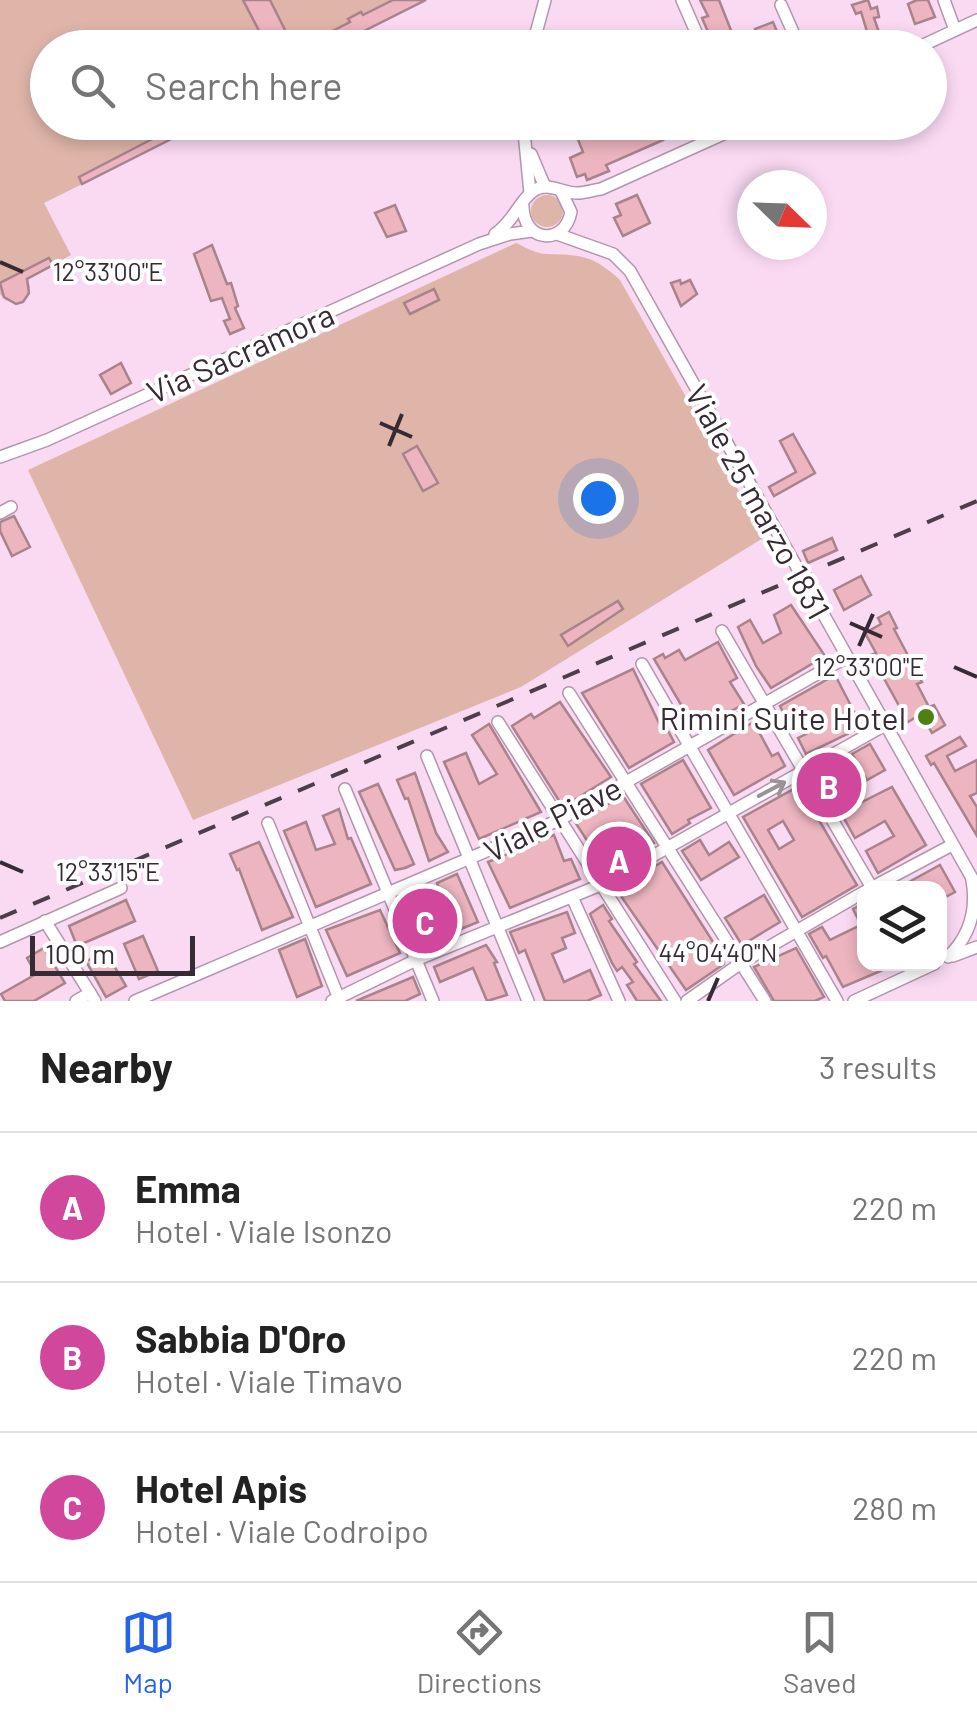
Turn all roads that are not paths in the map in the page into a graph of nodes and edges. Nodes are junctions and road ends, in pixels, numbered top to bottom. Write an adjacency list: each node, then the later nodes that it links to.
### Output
1 (546, 0): 6 (street)
2 (682, 0): 7 (street)
3 (944, 0): 9 (street)
4 (780, 5): 8 (street)
5 (977, 20): 9 (street)
6 (537, 30)
7 (695, 30)
8 (792, 30)
9 (955, 30): 10 (street)
10 (947, 34)
11 (526, 140): 13 (street)
12 (707, 140): 15 (street)
13 (528, 148): 14 (street); 17 (street)
14 (545, 187): 16 (street); 17 (street)
15 (601, 189): 16 (street); 19 (street)
16 (562, 192): 19 (street)
17 (530, 193): 18 (street)
18 (522, 206): 20 (street); 22 (street, Via Sacramora)
19 (570, 216): 21 (street); 23 (street, Viale 25 marzo 1831)
20 (532, 231): 21 (street); 22 (street, Via Sacramora)
21 (558, 234): 23 (street, Viale 25 marzo 1831)
22 (479, 244): 24 (street, Via Sacramora)
23 (590, 244): 26 (street, Viale 25 marzo 1831)
24 (0, 457)
25 (722, 630): 29 (street)
26 (847, 657): 29 (street, Viale Piave); 31 (street, Viale 25 marzo 1831)
27 (642, 664): 32 (street)
28 (569, 692): 35 (street)
29 (765, 702): 32 (street, Viale Piave); 34 (street)
30 (498, 722): 38 (street)
31 (885, 726): 34 (street); 40 (street, Viale 25 marzo 1831)
32 (689, 745): 35 (street, Viale Piave); 37 (street)
33 (428, 756): 42 (street)
34 (805, 771): 37 (street, one-way to 34); 43 (street)
35 (624, 782): 38 (street, Viale Piave); 41 (street)
36 (345, 789): 48 (street)
37 (726, 813): 41 (street); 55 (street)
38 (560, 820): 42 (street, Viale Piave); 46 (street)
39 (268, 824): 53 (street)
40 (952, 845): 44 (street); 45 (street, Viale 25 marzo 1831)
41 (666, 848): 46 (street); 62 (street)
42 (471, 858): 48 (street, Viale Piave); 54 (street)
43 (868, 881)
44 (885, 881)
45 (974, 883): 51 (street, Viale 25 marzo 1831)
46 (603, 884): 50 (street); 71 (street)
47 (121, 888): 52 (street)
48 (387, 891): 53 (street, Viale Piave); 61 (street)
49 (857, 896): 55 (street)
50 (572, 897): 54 (street); 70 (street)
51 (976, 912): 56 (street, Viale 25 marzo 1831)
52 (46, 920): 57 (street); 64 (street)
53 (310, 924): 65 (street); 67 (street, Viale Piave)
54 (498, 926): 61 (street); 69 (street)
55 (797, 930): 62 (street); 74 (street)
56 (973, 933): 59 (street)
57 (0, 942)
58 (977, 946): 60 (street)
59 (947, 956)
60 (947, 958)
61 (416, 960): 65 (street); 68 (street)
62 (741, 963): 72 (street); 73 (street)
63 (910, 971): 75 (street)
64 (92, 997): 66 (street)
65 (337, 1000)
66 (76, 1001)
67 (135, 1001)
68 (433, 1001)
69 (528, 1001)
70 (620, 1001)
71 (676, 1001)
72 (687, 1001)
73 (764, 1001)
74 (837, 1001)
75 (854, 1001)

